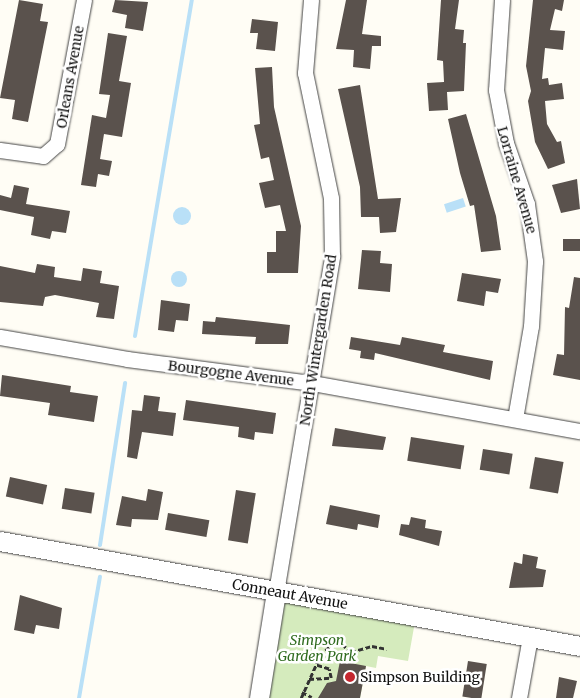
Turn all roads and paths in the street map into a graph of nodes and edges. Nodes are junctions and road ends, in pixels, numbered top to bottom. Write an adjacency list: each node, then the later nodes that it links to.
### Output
1 (84, 0): 4 (street, Orleans Avenue)
2 (311, 0): 6 (street, North Wintergarden Road)
3 (502, 0): 7 (street, Lorraine Avenue)
4 (0, 150)
5 (0, 337): 6 (street, Bourgogne Avenue)
6 (312, 383): 7 (street, Bourgogne Avenue); 10 (street, North Wintergarden Road)
7 (515, 419): 8 (street, Bourgogne Avenue)
8 (580, 431)
9 (0, 542): 10 (street, Conneaut Avenue)
10 (276, 592): 11 (street, Conneaut Avenue); 18 (street)
11 (530, 637): 12 (street, Conneaut Avenue); 20 (street)
12 (580, 646)
13 (387, 649): 14 (path)
14 (316, 665): 15 (path); 15 (path)
15 (309, 679): 16 (path)
16 (302, 692): 17 (path); 19 (path)
17 (312, 697)
18 (259, 698)
19 (301, 698)
20 (519, 698)

